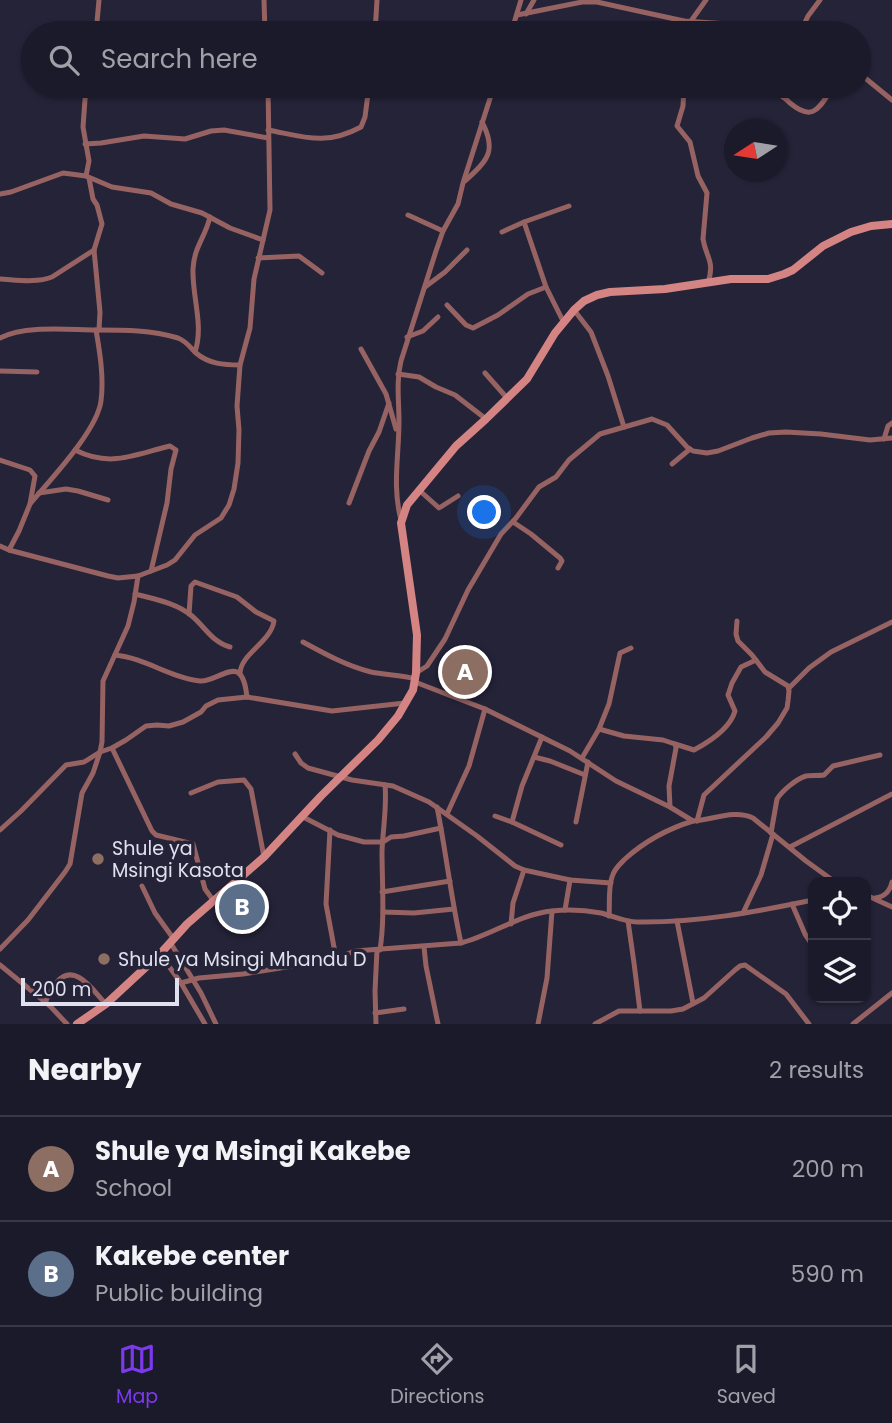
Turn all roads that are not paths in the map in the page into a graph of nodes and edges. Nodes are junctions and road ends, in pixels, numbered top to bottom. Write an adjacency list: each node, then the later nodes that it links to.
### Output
1 (99, 0): 10 (street)
2 (264, 0): 11 (street)
3 (377, 0): 12 (street)
4 (521, 0): 9 (street)
5 (534, 0): 8 (street)
6 (706, 0): 15 (street)
7 (820, 0): 16 (street)
8 (526, 14): 9 (street); 14 (street)
9 (517, 15): 13 (street)
10 (97, 21)
11 (265, 21)
12 (376, 21)
13 (515, 21)
14 (684, 21)
15 (692, 21)
16 (806, 21)
17 (871, 83): 25 (street)
18 (85, 98): 29 (street)
19 (268, 98): 27 (street)
20 (367, 98): 27 (street)
21 (490, 98): 26 (street)
22 (683, 98): 46 (street)
23 (784, 98): 24 (street)
24 (825, 98)
25 (892, 100)
26 (482, 122): 31 (street); 31 (street)
27 (268, 130): 28 (street)
28 (268, 138): 29 (street); 40 (street)
29 (85, 144): 30 (street)
30 (87, 177): 32 (street); 35 (street); 41 (street)
31 (463, 183): 38 (street)
32 (0, 194)
33 (569, 206): 36 (street)
34 (408, 215): 38 (street)
35 (210, 217): 40 (street); 57 (street)
36 (524, 222): 39 (street); 48 (street)
37 (892, 224): 46 (street)
38 (443, 232): 47 (street)
39 (502, 232)
40 (263, 240): 43 (street)
41 (94, 250): 45 (street); 53 (street)
42 (467, 250): 47 (street)
43 (258, 258): 44 (street); 58 (street)
44 (321, 273)
45 (0, 279)
46 (708, 282): 50 (street)
47 (425, 287): 54 (street)
48 (546, 288): 49 (street); 52 (street)
49 (447, 305)
50 (574, 310): 52 (street); 67 (street)
51 (438, 317): 54 (street)
52 (563, 321): 63 (street)
53 (98, 330): 55 (street); 57 (street); 72 (street)
54 (407, 337): 62 (street)
55 (0, 338)
56 (361, 349): 64 (street)
57 (195, 352): 58 (street)
58 (240, 365): 87 (street)
59 (0, 371): 60 (street)
60 (37, 372)
61 (485, 373): 63 (street)
62 (398, 374): 65 (street); 68 (street)
63 (507, 398): 65 (street)
64 (389, 403): 68 (street); 79 (street)
65 (486, 419): 75 (street)
66 (892, 423): 70 (street)
67 (624, 427): 71 (street); 81 (street)
68 (398, 436): 82 (street)
69 (892, 438): 70 (street)
70 (884, 439): 71 (street)
71 (690, 449): 74 (street)
72 (75, 450): 76 (street); 87 (street)
73 (0, 460): 80 (street)
74 (672, 464)
75 (419, 490): 77 (street); 82 (street)
76 (39, 493): 78 (street); 80 (street)
77 (458, 496)
78 (108, 500)
79 (349, 503)
80 (30, 504): 84 (street)
81 (513, 522): 86 (street); 99 (street)
82 (401, 523): 99 (street)
83 (0, 546): 84 (street)
84 (9, 551): 85 (street); 88 (street)
85 (0, 554)
86 (558, 568)
87 (151, 571): 88 (street)
88 (138, 576): 89 (street)
89 (135, 594): 90 (street); 96 (street)
90 (189, 614): 94 (street); 98 (street)
91 (737, 621): 97 (street)
92 (892, 622): 100 (street)
93 (303, 642): 99 (street)
94 (230, 647)
95 (631, 649): 104 (street)
96 (115, 655): 98 (street); 108 (street)
97 (756, 660): 100 (street); 106 (street)
98 (240, 674): 101 (street)
99 (416, 678): 102 (street); 103 (street)
100 (789, 688): 123 (street)
101 (247, 697): 102 (street); 107 (street)
102 (406, 702): 114 (street)
103 (485, 709): 105 (street); 120 (street)
104 (599, 729): 106 (street); 112 (street)
105 (542, 737): 111 (street); 112 (street)
106 (674, 744): 119 (street)
107 (111, 748): 108 (street); 144 (street)
108 (100, 752): 127 (street); 161 (street)
109 (295, 754): 114 (street)
110 (880, 755): 129 (street)
111 (534, 757): 113 (street); 124 (street)
112 (585, 760): 113 (street); 119 (street)
113 (585, 775): 125 (street)
114 (341, 776): 115 (street); 122 (street)
115 (385, 785): 118 (street); 130 (street)
116 (191, 793): 133 (street)
117 (892, 794): 132 (street)
118 (437, 807): 120 (street); 126 (street)
119 (670, 807): 123 (street)
120 (447, 814): 134 (street)
121 (495, 816): 124 (street)
122 (303, 817): 128 (street); 133 (street)
123 (695, 821): 129 (street); 138 (street)
124 (512, 822): 131 (street)
125 (576, 822)
126 (441, 828): 130 (street); 137 (street)
127 (0, 830)
128 (330, 830): 130 (street); 164 (street)
129 (772, 833): 132 (street); 152 (street)
130 (383, 842): 141 (street)
131 (561, 845)
132 (790, 847): 135 (street)
133 (264, 857): 144 (street)
134 (524, 870): 136 (street); 156 (street)
135 (828, 877)
136 (570, 880): 138 (street); 149 (street)
137 (450, 881): 141 (street); 148 (street)
138 (611, 883): 153 (street)
139 (892, 883): 143 (street)
140 (142, 886): 157 (street)
141 (382, 892): 151 (street)
142 (871, 897): 143 (street)
143 (874, 898): 147 (street)
144 (213, 900): 157 (street)
145 (808, 901): 146 (street)
146 (792, 904): 152 (street); 158 (street)
147 (892, 907)
148 (454, 909): 151 (street); 159 (street)
149 (565, 910): 150 (street); 153 (street)
150 (552, 911): 156 (street); 181 (street)
151 (383, 912): 162 (street)
152 (743, 913): 155 (street)
153 (609, 916): 154 (street)
154 (628, 921): 155 (street); 173 (street)
155 (677, 921): 170 (street)
156 (511, 924): 159 (street)
157 (172, 940): 163 (street); 166 (street)
158 (808, 940)
159 (461, 943): 160 (street)
160 (424, 947): 162 (street); 180 (street)
161 (0, 950)
162 (379, 950): 164 (street); 174 (street)
163 (160, 954): 167 (street); 171 (street)
164 (336, 957): 166 (street)
165 (0, 965): 169 (street)
166 (192, 980): 167 (street); 178 (street)
167 (181, 983): 177 (street)
168 (892, 993): 184 (street)
169 (45, 1002): 171 (street); 175 (street)
170 (693, 1003): 173 (street); 183 (street)
171 (106, 1004): 176 (street)
172 (404, 1009): 174 (street)
173 (640, 1011): 182 (street)
174 (375, 1013): 179 (street)
175 (66, 1024)
176 (77, 1024)
177 (205, 1024)
178 (216, 1024)
179 (376, 1024)
180 (438, 1024)
181 (538, 1024)
182 (595, 1024)
183 (809, 1024)
184 (853, 1024)

